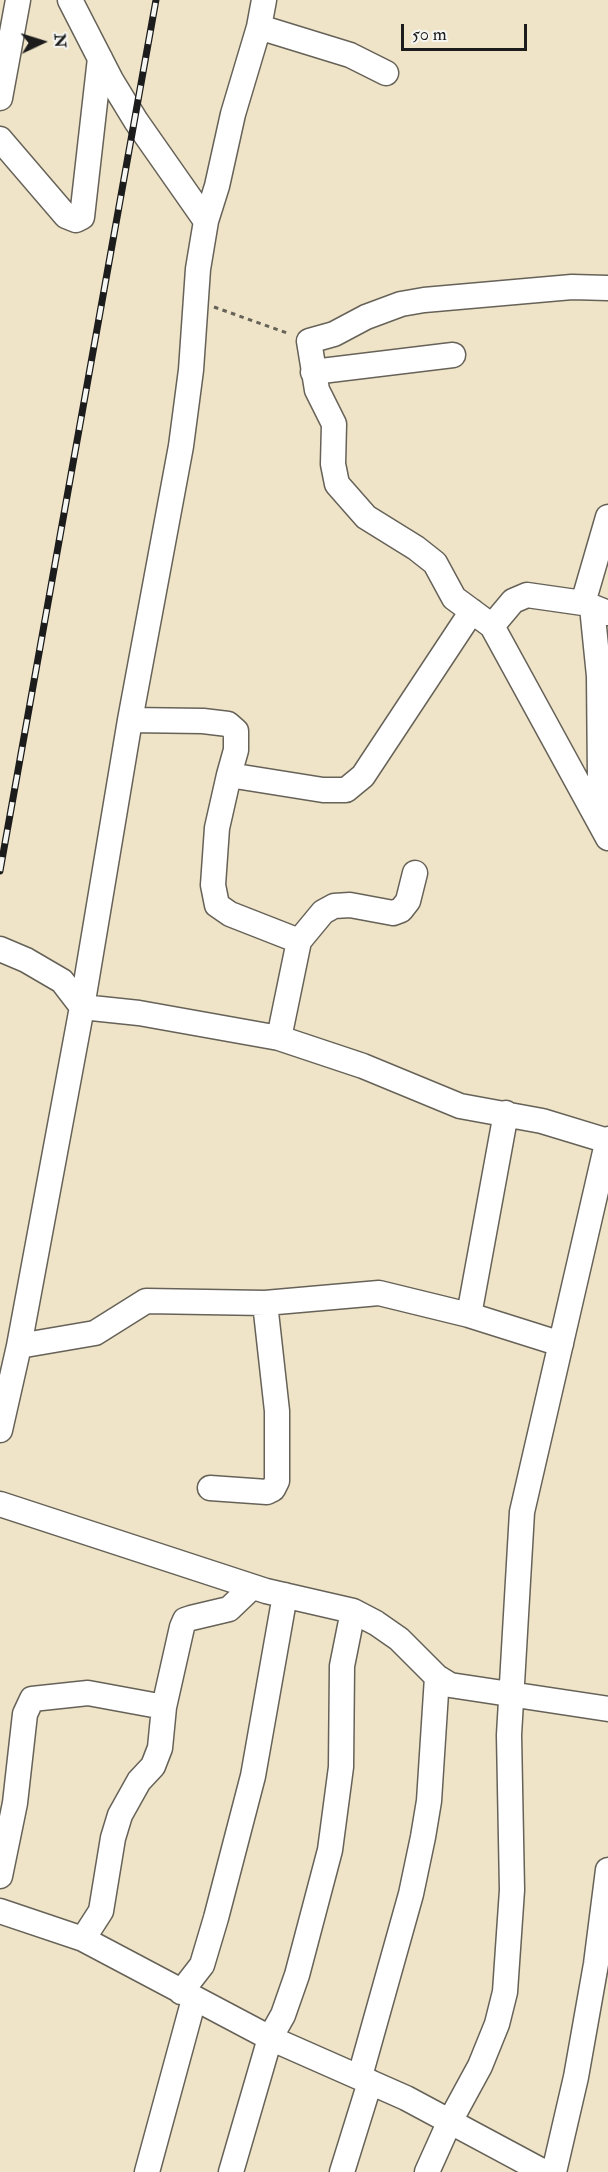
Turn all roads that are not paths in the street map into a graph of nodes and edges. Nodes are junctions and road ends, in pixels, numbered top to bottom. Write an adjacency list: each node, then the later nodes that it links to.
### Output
1 (18, 0): 7 (street)
2 (70, 0): 5 (street)
3 (264, 0): 4 (street)
4 (259, 27): 6 (street); 9 (street)
5 (100, 58): 8 (street); 9 (street)
6 (386, 73)
7 (0, 98)
8 (0, 140)
9 (206, 221): 17 (street)
10 (608, 288): 12 (street)
11 (453, 355): 12 (street)
12 (313, 372): 15 (street)
13 (608, 517): 14 (street)
14 (594, 608): 16 (street); 19 (street)
15 (472, 611): 16 (street); 18 (street)
16 (492, 626): 19 (street)
17 (130, 720): 18 (street); 23 (street)
18 (229, 775): 21 (street)
19 (606, 835)
20 (415, 873): 21 (street)
21 (299, 941): 24 (street)
22 (0, 949): 23 (street)
23 (81, 1007): 24 (street); 30 (street)
24 (279, 1038): 25 (street)
25 (506, 1113): 26 (street); 28 (street)
26 (608, 1140): 29 (street)
27 (265, 1303): 28 (street); 30 (street); 32 (street)
28 (470, 1315): 29 (street)
29 (561, 1344): 38 (street)
30 (19, 1346): 31 (street)
31 (0, 1430)
32 (210, 1488)
33 (0, 1504): 34 (street)
34 (252, 1587): 35 (street); 40 (street)
35 (285, 1595): 36 (street); 45 (street)
36 (353, 1611): 37 (street); 46 (street)
37 (437, 1677): 38 (street); 47 (street)
38 (511, 1696): 39 (street); 48 (street)
39 (607, 1702)
40 (164, 1707): 42 (street); 44 (street)
41 (608, 1870): 54 (street)
42 (0, 1876)
43 (0, 1911): 44 (street)
44 (83, 1939): 45 (street)
45 (187, 1996): 46 (street); 49 (street)
46 (270, 2038): 47 (street); 50 (street)
47 (365, 2079): 48 (street); 51 (street)
48 (449, 2122): 52 (street); 53 (street)
49 (147, 2172)
50 (231, 2172)
51 (342, 2172)
52 (427, 2172)
53 (544, 2172)
54 (554, 2172)

